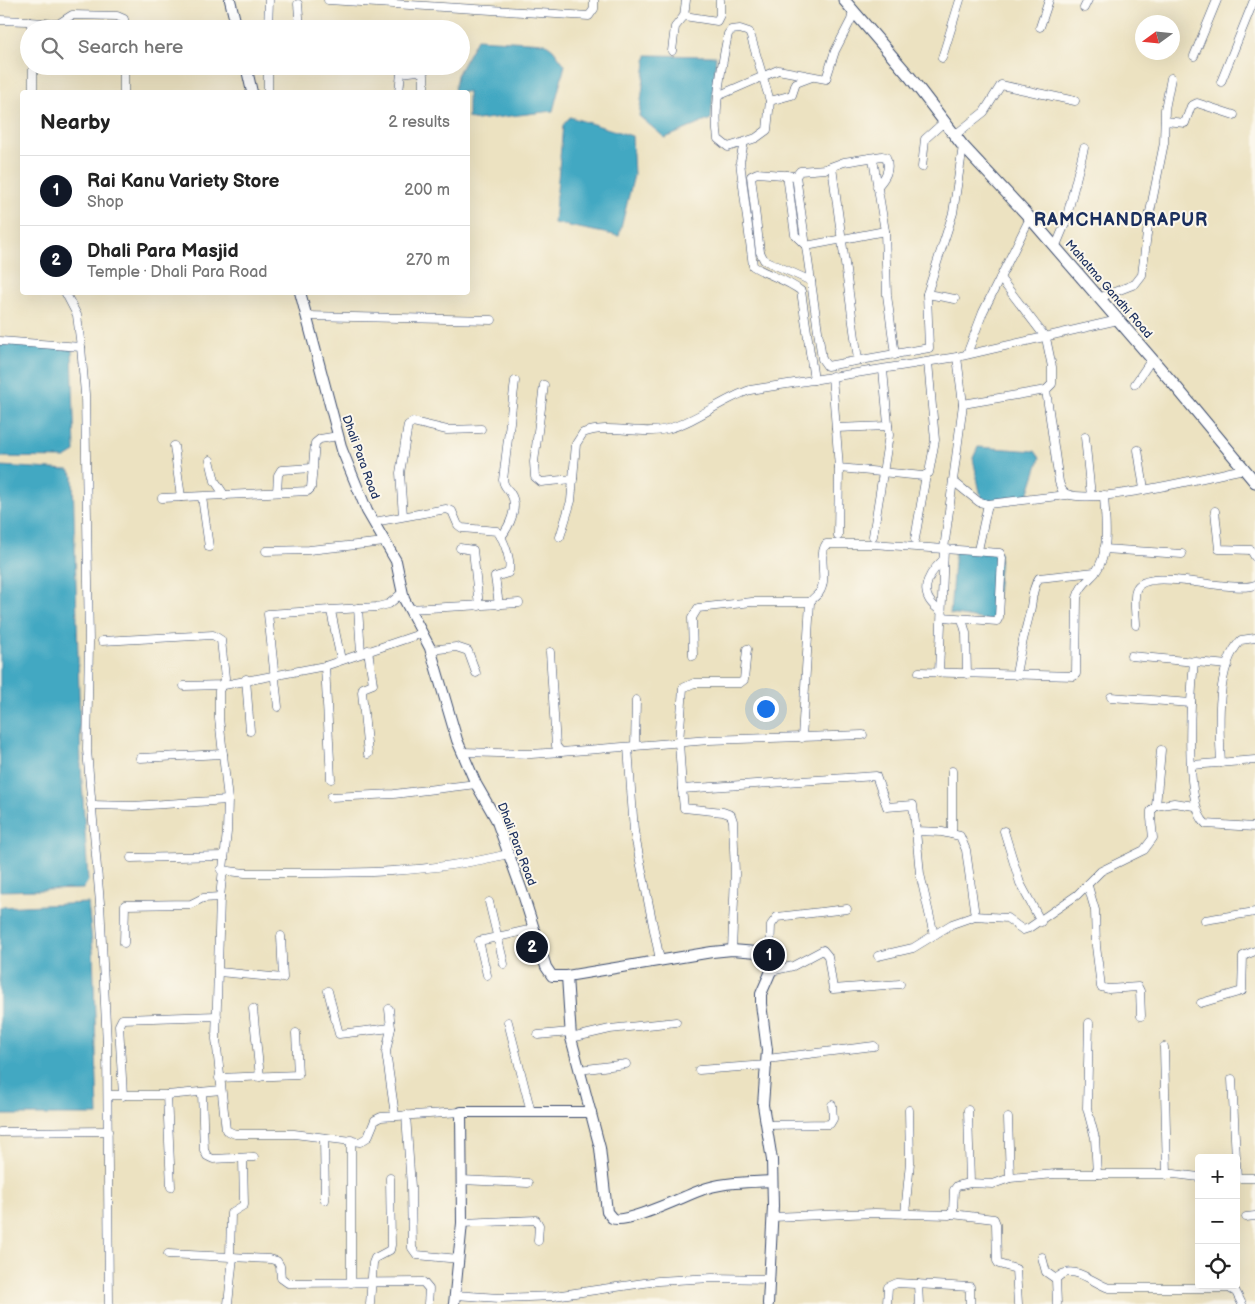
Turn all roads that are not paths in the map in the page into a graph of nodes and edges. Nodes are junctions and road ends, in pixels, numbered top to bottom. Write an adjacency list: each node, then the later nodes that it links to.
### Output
1 (230, 0): 20 (street)
2 (269, 0): 21 (street)
3 (328, 0): 4 (street)
4 (594, 0)
5 (686, 0): 16 (street)
6 (720, 0): 16 (street)
7 (844, 0): 15 (main road, Mahatma Gandhi Road)
8 (960, 0): 27 (street)
9 (1049, 0): 24 (street)
10 (1088, 0): 14 (street)
11 (1217, 0): 26 (street)
12 (1254, 0): 37 (street)
13 (298, 4): 22 (street)
14 (1084, 8)
15 (853, 11): 35 (street); 49 (main road, Mahatma Gandhi Road)
16 (684, 16): 25 (street)
17 (0, 20): 23 (street)
18 (64, 20): 19 (street)
19 (124, 20)
20 (235, 20)
21 (268, 20)
22 (299, 20)
23 (20, 24)
24 (1040, 27)
25 (672, 51)
26 (1194, 56)
27 (942, 58)
28 (33, 75): 38 (street)
29 (124, 75): 39 (street)
30 (248, 75): 40 (street)
31 (268, 75): 41 (street)
32 (401, 75): 42 (street)
33 (424, 75): 43 (street)
34 (762, 76): 35 (street); 44 (street); 44 (street); 45 (street)
35 (812, 77): 45 (street)
36 (1171, 78): 48 (street)
37 (1221, 82)
38 (34, 90)
39 (124, 90)
40 (252, 90)
41 (268, 90)
42 (399, 90)
43 (424, 90)
44 (720, 95): 51 (street)
45 (770, 101): 51 (street)
46 (1075, 101): 50 (street)
47 (1234, 115): 48 (street)
48 (1165, 121): 70 (street)
49 (944, 122): 50 (main road, Mahatma Gandhi Road); 56 (street)
50 (955, 135): 52 (main road, Mahatma Gandhi Road)
51 (744, 142): 86 (street)
52 (963, 146): 60 (main road, Mahatma Gandhi Road); 67 (street)
53 (1084, 148): 64 (street)
54 (872, 159): 55 (street); 59 (street); 59 (street)
55 (832, 167): 58 (street); 62 (street)
56 (922, 167)
57 (787, 175): 58 (street); 63 (street); 66 (street)
58 (796, 176): 63 (street)
59 (877, 187): 61 (street)
60 (1030, 218): 64 (main road, Mahatma Gandhi Road); 65 (street)
61 (885, 231): 62 (street); 78 (street)
62 (842, 240): 63 (street); 81 (street)
63 (806, 246): 66 (street)
64 (1055, 248): 70 (main road, Mahatma Gandhi Road)
65 (1000, 278): 75 (street); 79 (street)
66 (811, 281): 81 (street)
67 (927, 294): 71 (street); 78 (street)
68 (67, 295): 77 (street)
69 (301, 295): 72 (street, Dhali Para Road)
70 (1099, 298): 74 (main road, Mahatma Gandhi Road)
71 (956, 299)
72 (307, 316): 73 (street); 95 (street, Dhali Para Road)
73 (492, 320)
74 (1118, 320): 75 (street); 82 (main road, Mahatma Gandhi Road)
75 (1046, 338): 79 (street); 90 (street)
76 (0, 341): 77 (street)
77 (81, 347): 195 (street)
78 (895, 354): 81 (street)
79 (967, 354): 80 (street)
80 (957, 357): 83 (street); 91 (street)
81 (858, 360)
82 (1152, 360): 88 (street); 102 (main road, Mahatma Gandhi Road)
83 (928, 362): 84 (street); 104 (street)
84 (883, 370): 85 (street); 92 (street)
85 (832, 376): 86 (street); 93 (street)
86 (814, 380): 105 (street)
87 (515, 381): 123 (street)
88 (1135, 384)
89 (544, 385): 105 (street)
90 (1046, 390): 91 (street); 110 (street)
91 (963, 404): 106 (street)
92 (888, 426): 93 (street); 103 (street)
93 (836, 428): 101 (street)
94 (481, 429): 119 (street)
95 (338, 436): 100 (street); 120 (street, Dhali Para Road)
96 (1085, 437): 113 (street)
97 (174, 446): 116 (street)
98 (1138, 450): 108 (street)
99 (210, 460): 112 (street)
100 (313, 468): 109 (street); 109 (street)
101 (839, 468): 103 (street); 121 (street)
102 (1244, 469): 107 (main road, Mahatma Gandhi Road); 108 (street)
103 (883, 471): 104 (street); 122 (street)
104 (926, 475): 125 (street)
105 (573, 479): 124 (street)
106 (953, 481): 117 (street); 129 (street)
107 (1255, 482)
108 (1144, 489): 111 (street)
109 (277, 492): 112 (street)
110 (1068, 494): 113 (street); 117 (street)
111 (1104, 495): 113 (street); 130 (street)
112 (224, 496): 114 (street)
113 (1091, 496)
114 (202, 497): 116 (street); 127 (street)
115 (162, 498): 116 (street)
116 (181, 498)
117 (988, 504): 131 (street)
118 (1214, 511): 134 (street)
119 (403, 516): 120 (street); 123 (street)
120 (374, 522): 126 (street, Dhali Para Road)
121 (838, 536)
122 (873, 536)
123 (501, 537): 141 (street)
124 (560, 537)
125 (916, 539)
126 (385, 542): 132 (street); 138 (street, Dhali Para Road)
127 (209, 547)
128 (460, 548): 142 (street)
129 (944, 549): 131 (street); 135 (street); 139 (street)
130 (1104, 549): 133 (street); 136 (street)
131 (978, 550): 147 (street)
132 (266, 551)
133 (1182, 554)
134 (1255, 557)
135 (943, 560): 146 (street); 146 (street)
136 (1095, 572): 167 (street); 167 (street)
137 (1255, 585): 148 (street)
138 (403, 592): 143 (street); 144 (street, Dhali Para Road)
139 (810, 602): 156 (street); 177 (street)
140 (519, 603): 141 (street)
141 (498, 605): 142 (street)
142 (479, 606): 144 (street)
143 (358, 608): 145 (street); 154 (street)
144 (409, 609): 149 (street, Dhali Para Road)
145 (331, 611): 158 (street); 164 (street)
146 (942, 614): 147 (street); 165 (street)
147 (962, 620): 166 (street)
148 (1136, 625)
149 (424, 633): 153 (street, Dhali Para Road); 154 (street)
150 (1255, 638): 160 (street)
151 (102, 641): 169 (street)
152 (746, 649): 178 (street)
153 (431, 650): 163 (street); 181 (street, Dhali Para Road)
154 (365, 651): 158 (street); 184 (street)
155 (550, 652): 182 (street)
156 (693, 656)
157 (1131, 656): 159 (street)
158 (341, 660): 161 (street)
159 (1194, 661): 160 (street); 173 (street)
160 (1228, 665): 187 (street)
161 (325, 666): 164 (street); 190 (street)
162 (919, 672): 165 (street)
163 (476, 673)
164 (274, 674): 168 (street); 174 (street)
165 (939, 674): 166 (street)
166 (967, 674): 167 (street)
167 (1016, 675)
168 (246, 679): 169 (street); 175 (street)
169 (224, 685): 170 (street); 183 (street)
170 (184, 686)
171 (1111, 697): 173 (street)
172 (636, 700): 179 (street)
173 (1191, 703): 188 (street)
174 (278, 707)
175 (250, 730)
176 (863, 736): 177 (street)
177 (802, 738): 178 (street)
178 (679, 742): 179 (street); 192 (street)
179 (632, 746): 182 (street); 223 (street)
180 (1161, 750): 196 (street)
181 (462, 752): 182 (street); 191 (street, Dhali Para Road)
182 (562, 752)
183 (223, 754): 185 (street); 194 (street)
184 (368, 754)
185 (140, 758)
186 (1255, 760): 187 (street)
187 (1221, 763): 188 (street)
188 (1192, 765): 197 (street)
189 (952, 771): 201 (street)
190 (331, 779)
191 (476, 784): 193 (street); 202 (street, Dhali Para Road)
192 (682, 789): 199 (street); 219 (street)
193 (331, 797)
194 (228, 800): 195 (street); 203 (street)
195 (91, 805): 254 (street)
196 (1156, 806): 197 (street); 206 (street)
197 (1195, 806): 198 (street)
198 (1255, 827)
199 (916, 831): 201 (street); 215 (street)
200 (1004, 831): 213 (street)
201 (952, 834): 211 (street)
202 (508, 854): 205 (street); 214 (street, Dhali Para Road)
203 (224, 856): 204 (street); 205 (street)
204 (131, 858)
205 (221, 870): 207 (street)
206 (1088, 886): 213 (street); 235 (street)
207 (220, 897): 218 (street); 226 (street)
208 (489, 902): 217 (street)
209 (847, 909): 221 (street)
210 (1255, 912): 212 (street)
211 (975, 916): 213 (street); 215 (street)
212 (1205, 920)
213 (1041, 922)
214 (533, 929): 217 (street); 228 (street, Dhali Para Road)
215 (934, 935): 222 (street)
216 (281, 936): 226 (street)
217 (497, 936): 224 (street); 227 (street)
218 (124, 943)
219 (732, 950): 221 (street); 223 (street)
220 (1255, 951): 231 (street)
221 (770, 953): 225 (street)
222 (878, 956)
223 (660, 960): 228 (street)
224 (504, 964)
225 (771, 971): 229 (street); 245 (street)
226 (219, 972): 234 (street)
227 (487, 975)
228 (566, 976): 242 (street)
229 (900, 984)
230 (328, 991): 239 (street)
231 (1201, 1002)
232 (253, 1009): 249 (street)
233 (389, 1009): 239 (street)
234 (217, 1016): 250 (street); 256 (street)
235 (1141, 1016)
236 (508, 1022): 261 (street)
237 (676, 1022): 242 (street)
238 (1089, 1023): 274 (street)
239 (391, 1028): 264 (street)
240 (296, 1032): 249 (street)
241 (538, 1035): 242 (street)
242 (571, 1035): 247 (street)
243 (874, 1046): 245 (street)
244 (1164, 1047): 275 (street)
245 (767, 1062): 248 (street); 266 (street)
246 (626, 1064): 247 (street)
247 (579, 1070): 262 (street)
248 (699, 1070)
249 (260, 1077): 250 (street)
250 (219, 1078): 252 (street)
251 (1232, 1079): 271 (street)
252 (221, 1090): 253 (street); 269 (street)
253 (202, 1092): 255 (street); 273 (street)
254 (108, 1095): 256 (street); 267 (street)
255 (167, 1095): 256 (street); 285 (street)
256 (123, 1096)
257 (832, 1105): 266 (street)
258 (909, 1110): 287 (street)
259 (968, 1110): 284 (street)
260 (461, 1112): 261 (street); 263 (street); 281 (street)
261 (531, 1112): 262 (street)
262 (591, 1112): 282 (street)
263 (406, 1115): 264 (street); 297 (street)
264 (396, 1116): 270 (street)
265 (1008, 1118): 278 (street)
266 (766, 1125): 282 (street)
267 (108, 1131): 268 (street); 304 (street)
268 (0, 1132)
269 (324, 1138): 270 (street); 286 (street)
270 (350, 1140): 300 (street)
271 (1236, 1154)
272 (254, 1157): 273 (street)
273 (243, 1158): 295 (street)
274 (1097, 1174): 275 (street); 278 (street)
275 (1167, 1174): 276 (street)
276 (1195, 1177)
277 (390, 1178): 301 (street)
278 (1010, 1178): 284 (street)
279 (1240, 1178): 280 (street)
280 (1255, 1178)
281 (461, 1180): 283 (street); 292 (street)
282 (772, 1181): 290 (street)
283 (528, 1183)
284 (970, 1183): 288 (street)
285 (170, 1187)
286 (325, 1200)
287 (905, 1214): 288 (street); 290 (street)
288 (952, 1214): 312 (street)
289 (1255, 1216): 291 (street)
290 (772, 1217): 298 (street)
291 (1246, 1217)
292 (462, 1223): 293 (street); 297 (street)
293 (538, 1241)
294 (168, 1254): 295 (street)
295 (231, 1257): 300 (street); 305 (street)
296 (1042, 1257): 299 (street)
297 (459, 1259): 303 (street)
298 (769, 1279): 303 (street); 308 (street)
299 (1056, 1280): 313 (street); 314 (street)
300 (351, 1283): 301 (street)
301 (372, 1283): 306 (street); 307 (street)
302 (918, 1284): 309 (street); 310 (street); 311 (street)
303 (454, 1299)
304 (109, 1304)
305 (228, 1304)
306 (370, 1304)
307 (428, 1304)
308 (768, 1304)
309 (887, 1304)
310 (919, 1304)
311 (970, 1304)
312 (1018, 1304)
313 (1057, 1304)
314 (1242, 1304)

